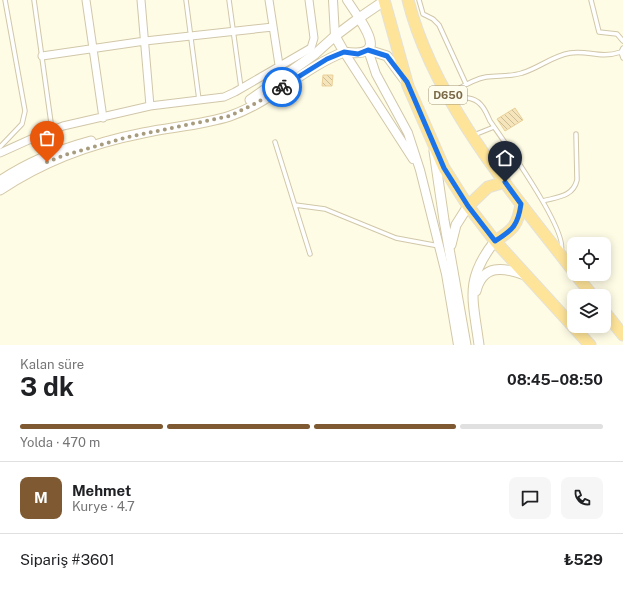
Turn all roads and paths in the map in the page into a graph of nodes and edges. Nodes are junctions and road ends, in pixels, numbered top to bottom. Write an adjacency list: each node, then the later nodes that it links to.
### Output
1 (5, 0): 41 (lane)
2 (34, 0): 25 (lane)
3 (86, 0): 21 (street)
4 (141, 0): 19 (street)
5 (186, 0): 17 (lane)
6 (229, 0): 16 (lane)
7 (269, 0): 15 (street)
8 (309, 0): 27 (street)
9 (333, 0): 18 (street)
10 (347, 0): 14 (street)
11 (385, 0): 14 (main road); 28 (highway, D650)
12 (590, 0): 20 (lane)
13 (410, 2): 29 (lane); 31 (highway, D650)
14 (359, 18): 18 (main road); 22 (main road)
15 (273, 27): 16 (street); 27 (street)
16 (234, 32): 17 (street); 30 (lane)
17 (191, 36): 19 (street); 32 (lane)
18 (335, 36): 24 (main road); 44 (main road)
19 (145, 41): 21 (street); 33 (street)
20 (623, 41)
21 (93, 49): 25 (street); 34 (street)
22 (368, 50): 24 (main road); 28 (main road); 43 (street)
23 (622, 50): 26 (lane); 29 (lane)
24 (344, 52): 43 (street); 46 (main road)
25 (42, 56): 36 (lane)
26 (623, 58)
27 (279, 65): 30 (street)
28 (407, 82): 40 (highway, D650)
29 (466, 84): 31 (lane)
30 (241, 89): 32 (street)
31 (451, 93): 35 (lane); 38 (highway, D650)
32 (199, 100): 33 (street)
33 (150, 106): 34 (street)
34 (103, 118): 36 (street)
35 (494, 127): 38 (lane); 47 (lane)
36 (52, 130): 42 (street)
37 (576, 134): 47 (lane)
38 (471, 136): 45 (highway, D650)
39 (275, 142): 48 (lane)
40 (433, 144): 50 (highway, D650); 53 (main road)
41 (0, 147)
42 (0, 153)
43 (420, 170): 52 (street)
44 (0, 181)
45 (505, 182): 49 (highway, D650); 50 (highway)
46 (0, 190)
47 (543, 201): 55 (lane)
48 (295, 204): 52 (lane); 54 (lane)
49 (521, 204): 51 (highway); 55 (highway, D650)
50 (468, 206): 51 (highway, D650); 53 (main road)
51 (495, 241): 57 (highway, D650); 60 (main road)
52 (439, 246): 63 (street)
53 (450, 250): 64 (main road)
54 (310, 254)
55 (560, 254): 56 (highway, D650)
56 (567, 263)
57 (525, 275): 60 (main road); 66 (highway, D650)
58 (581, 281): 59 (highway, D650)
59 (588, 289)
60 (473, 300): 65 (main road)
61 (611, 320): 62 (highway)
62 (623, 335)
63 (458, 345)
64 (466, 345)
65 (479, 345)
66 (590, 345)

